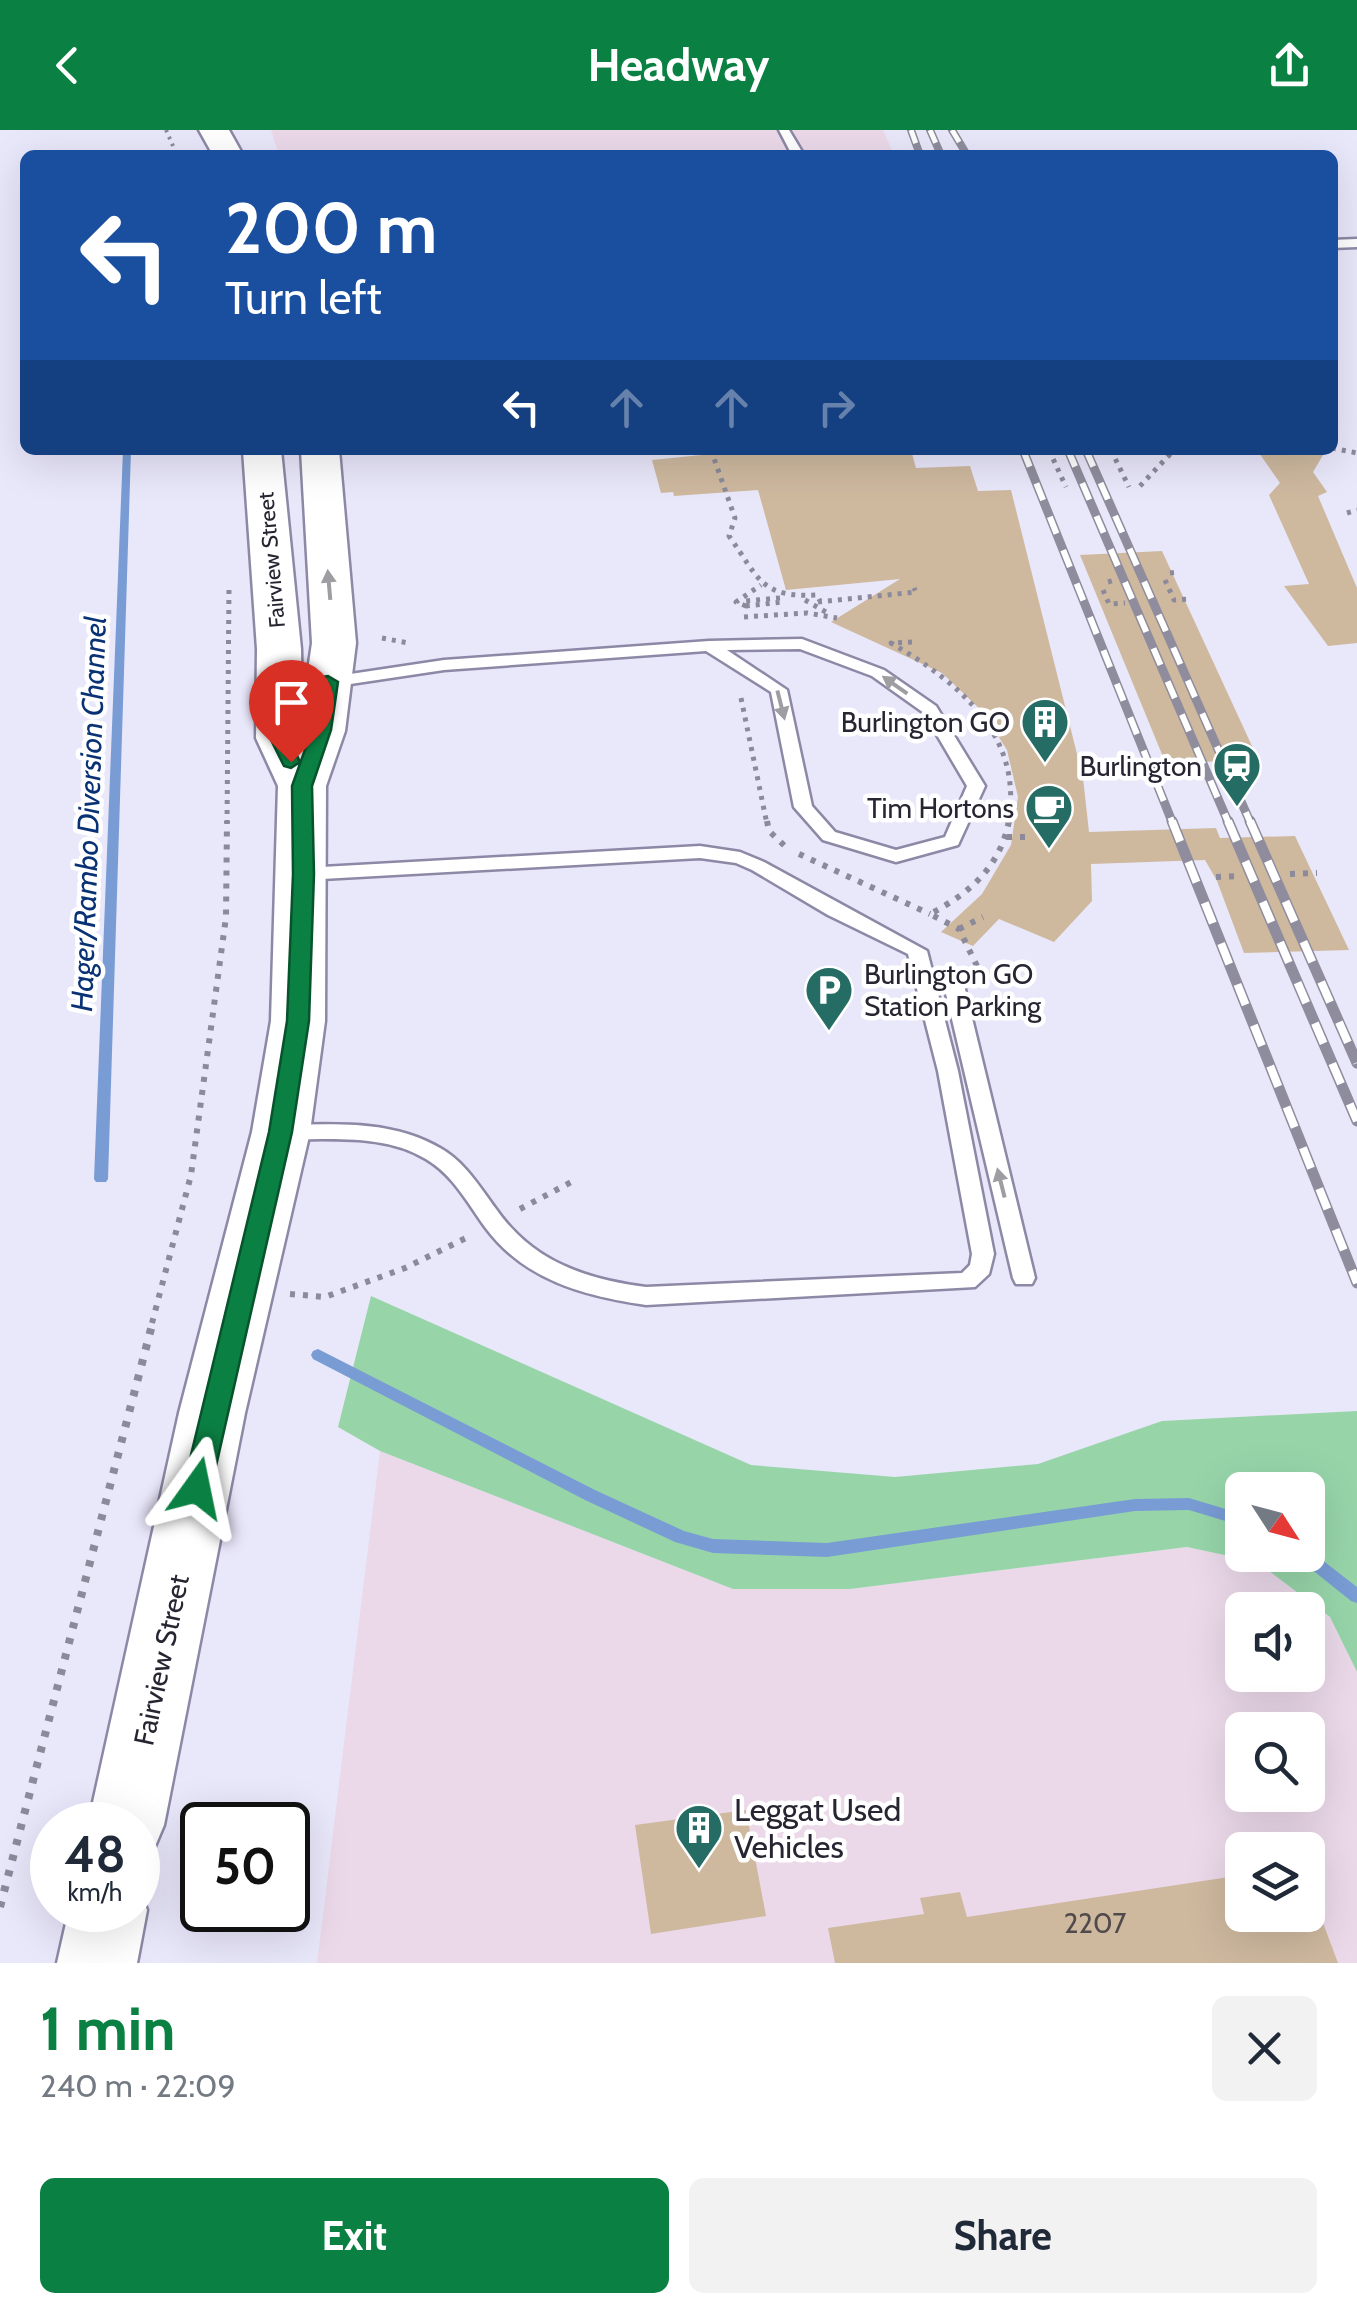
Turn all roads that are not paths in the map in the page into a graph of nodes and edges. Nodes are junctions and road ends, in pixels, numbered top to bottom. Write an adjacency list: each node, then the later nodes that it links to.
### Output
1 (262, 455): 5 (main road, Fairview Street)
2 (320, 455): 4 (main road, Fairview Street, one-way to 2)
3 (710, 646): 3 (lane, one-way to 3); 4 (lane)
4 (328, 682): 5 (lane); 6 (main road, Fairview Street)
5 (277, 690): 6 (main road, Fairview Street)
6 (302, 786): 7 (main road, Fairview Street)
7 (304, 874): 9 (main road, Fairview Street); 9 (lane)
8 (952, 981): 10 (lane, one-way to 8)
9 (280, 1132): 11 (main road, Fairview Street)
10 (1024, 1278)
11 (131, 1802)
12 (104, 1932): 13 (main road)
13 (98, 1963)

